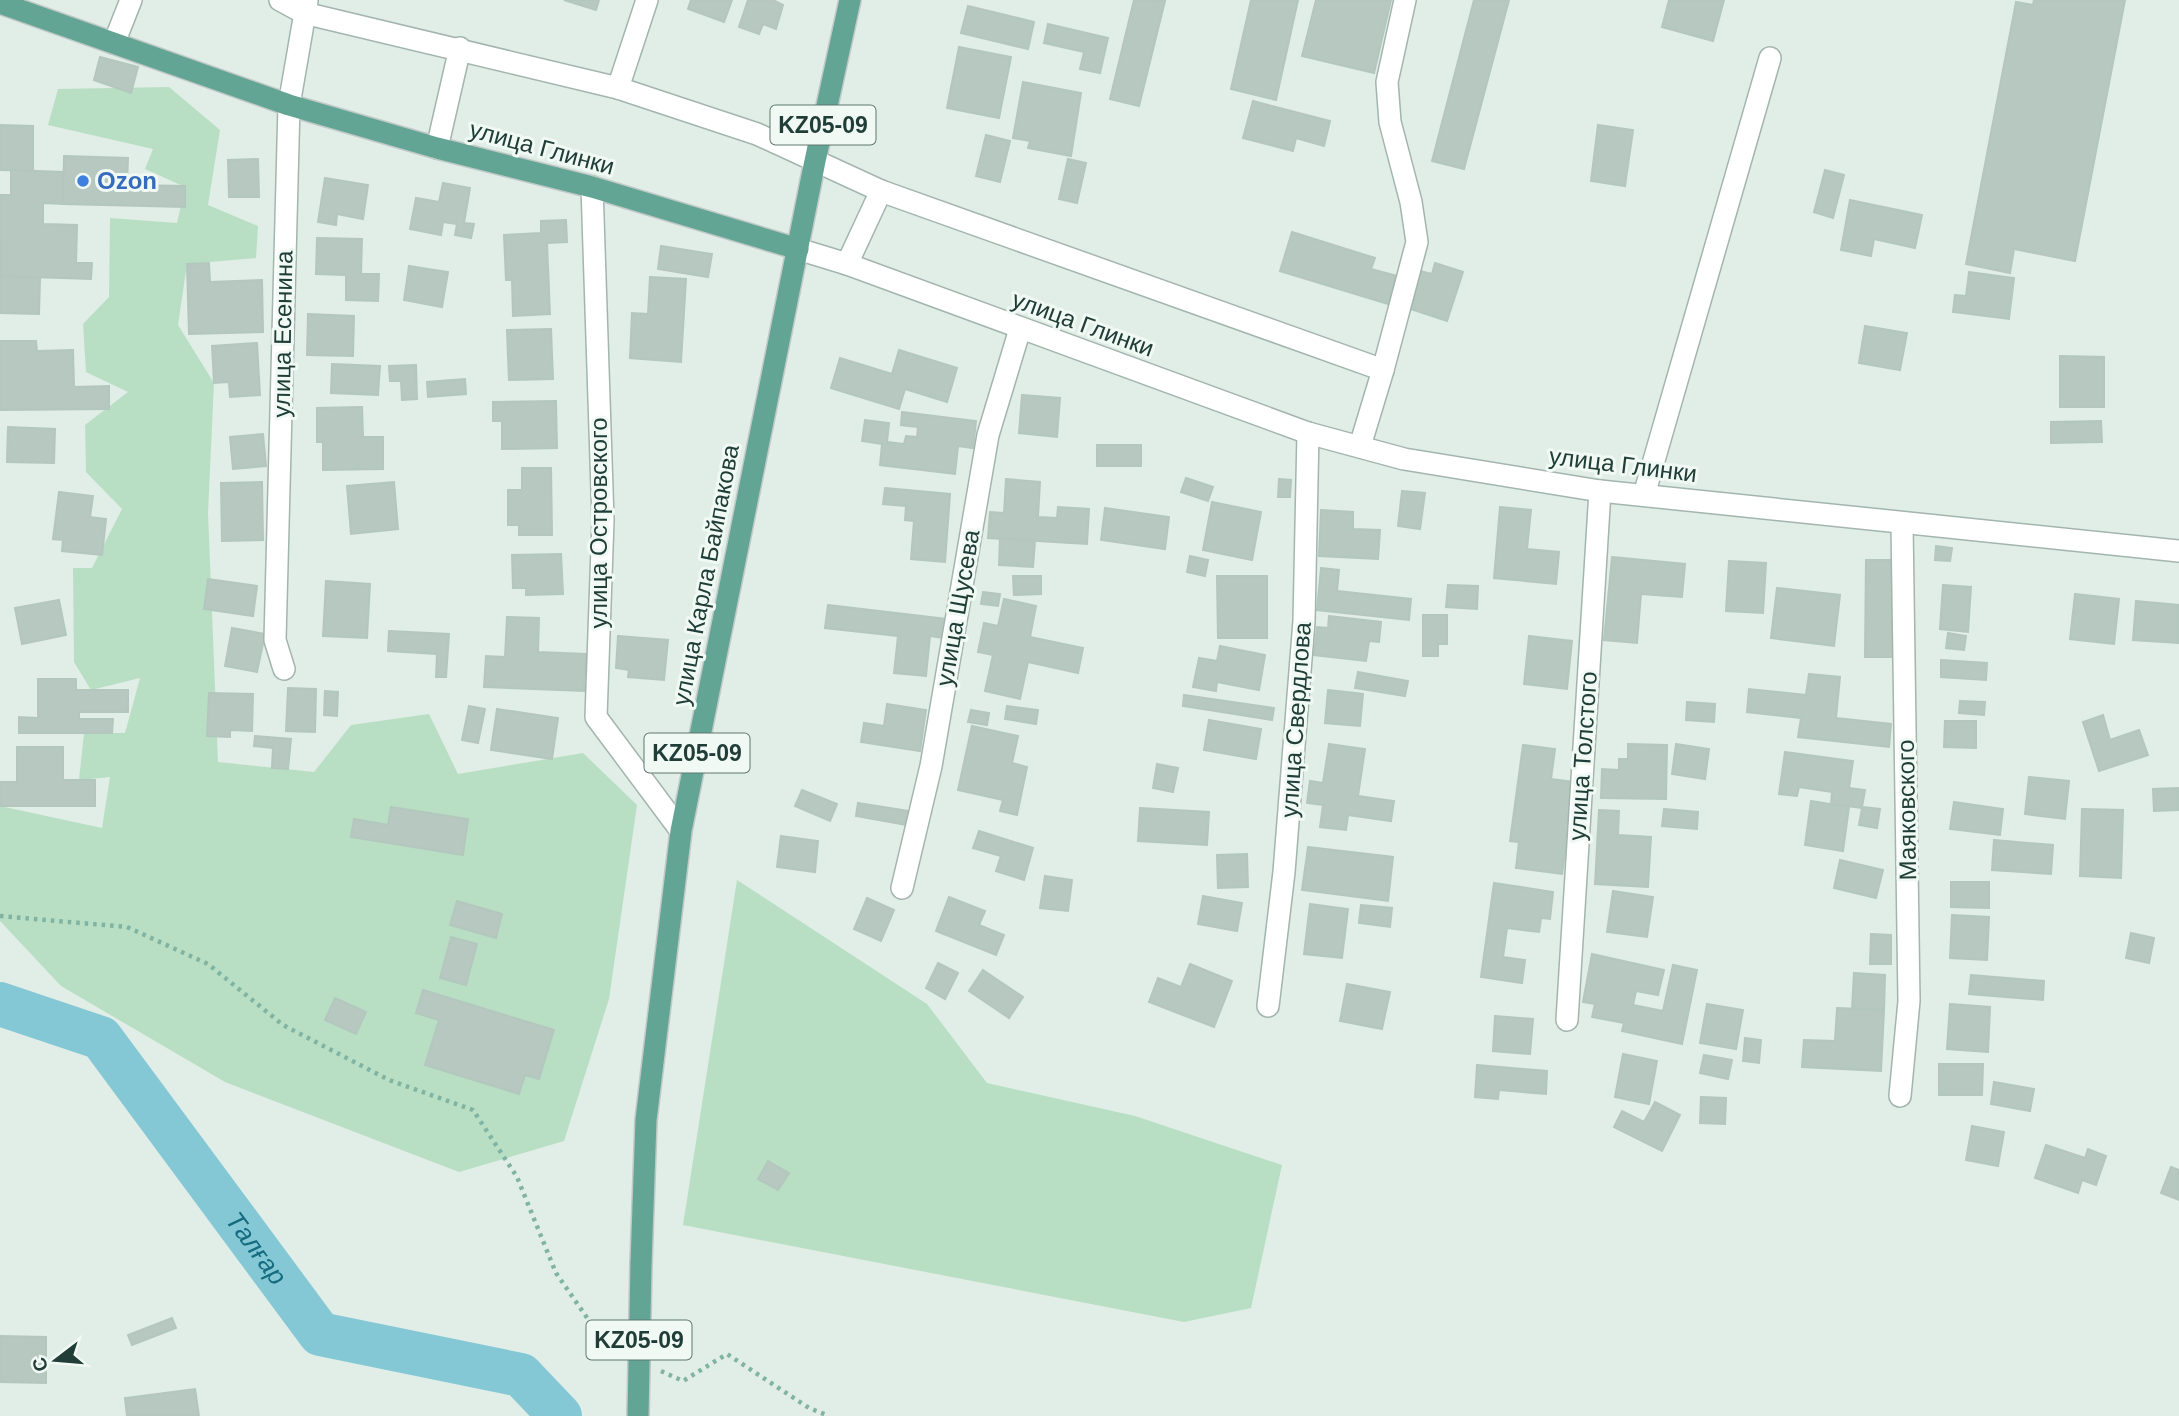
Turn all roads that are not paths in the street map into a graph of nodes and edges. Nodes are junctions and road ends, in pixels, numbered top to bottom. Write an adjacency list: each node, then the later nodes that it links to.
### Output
1 (131, 0): 8 (street)
2 (280, 0): 7 (street)
3 (647, 0): 11 (street)
4 (850, 0): 14 (main road, улица Карла Байпакова / KZ05-09)
5 (1405, 0): 20 (street)
6 (0, 3): 8 (main road, улица Глинки)
7 (306, 6): 9 (street); 12 (street, улица Есенина)
8 (114, 43): 12 (main road, улица Глинки)
9 (460, 48): 11 (street); 13 (street)
10 (1770, 58): 24 (street)
11 (618, 88): 14 (street)
12 (289, 105): 13 (main road, улица Глинки); 27 (street, улица Есенина)
13 (437, 148): 15 (main road, улица Глинки)
14 (815, 161): 16 (street); 17 (main road, улица Карла Байпакова / KZ05-09)
15 (592, 187): 17 (main road, улица Глинки); 28 (street, улица Островского)
16 (881, 191): 18 (street); 20 (street)
17 (798, 249): 18 (street, улица Глинки); 28 (main road, улица Карла Байпакова / KZ05-09)
18 (847, 264): 19 (street, улица Глинки)
19 (1020, 329): 21 (street, улица Глинки); 29 (street, улица Щусева)
20 (1383, 370): 22 (street)
21 (1308, 433): 22 (street, улица Глинки); 30 (street, улица Свердлова)
22 (1360, 446): 23 (street, улица Глинки)
23 (1600, 491): 24 (street, улица Глинки); 31 (street, улица Толстого)
24 (1644, 495): 25 (street, улица Глинки)
25 (1902, 524): 26 (street, улица Глинки); 32 (street, Маяковского)
26 (2179, 551)
27 (284, 668)
28 (681, 831): 33 (main road, улица Карла Байпакова / KZ05-09, bridge)
29 (902, 888)
30 (1268, 1006)
31 (1567, 1020)
32 (1900, 1096)
33 (638, 1416)

